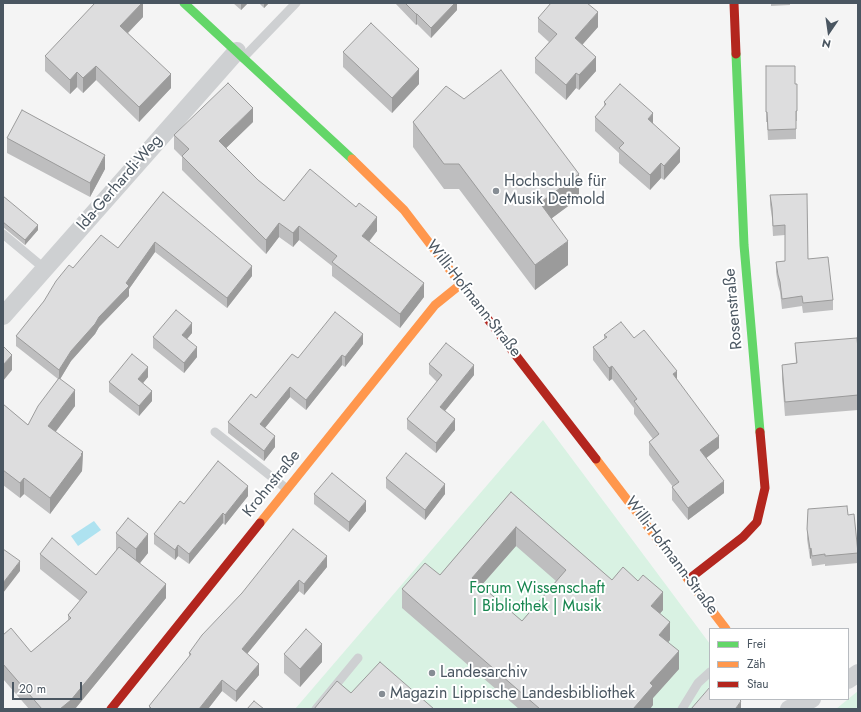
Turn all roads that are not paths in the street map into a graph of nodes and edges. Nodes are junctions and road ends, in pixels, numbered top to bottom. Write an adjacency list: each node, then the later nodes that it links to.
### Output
1 (184, 3): 4 (street, Willi-Hofmann-Straße)
2 (296, 3): 4 (lane)
3 (734, 3): 11 (street, Rosenstraße)
4 (240, 55): 6 (street, Ida-Gerhardi-Weg); 7 (street, Willi-Hofmann-Straße)
5 (3, 234): 6 (lane)
6 (44, 270): 8 (street, Ida-Gerhardi-Weg)
7 (461, 284): 10 (street, Krohnstraße); 11 (street, Willi-Hofmann-Straße)
8 (3, 316)
9 (214, 432): 10 (lane)
10 (287, 489): 19 (street, Krohnstraße)
11 (689, 579): 12 (street, Willi-Hofmann-Straße)
12 (725, 628)
13 (358, 658): 20 (lane)
14 (709, 673): 21 (lane)
15 (858, 673): 16 (street)
16 (849, 679)
17 (781, 700): 22 (street)
18 (810, 700): 22 (street)
19 (111, 709)
20 (316, 709)
21 (682, 709)
22 (789, 709)

